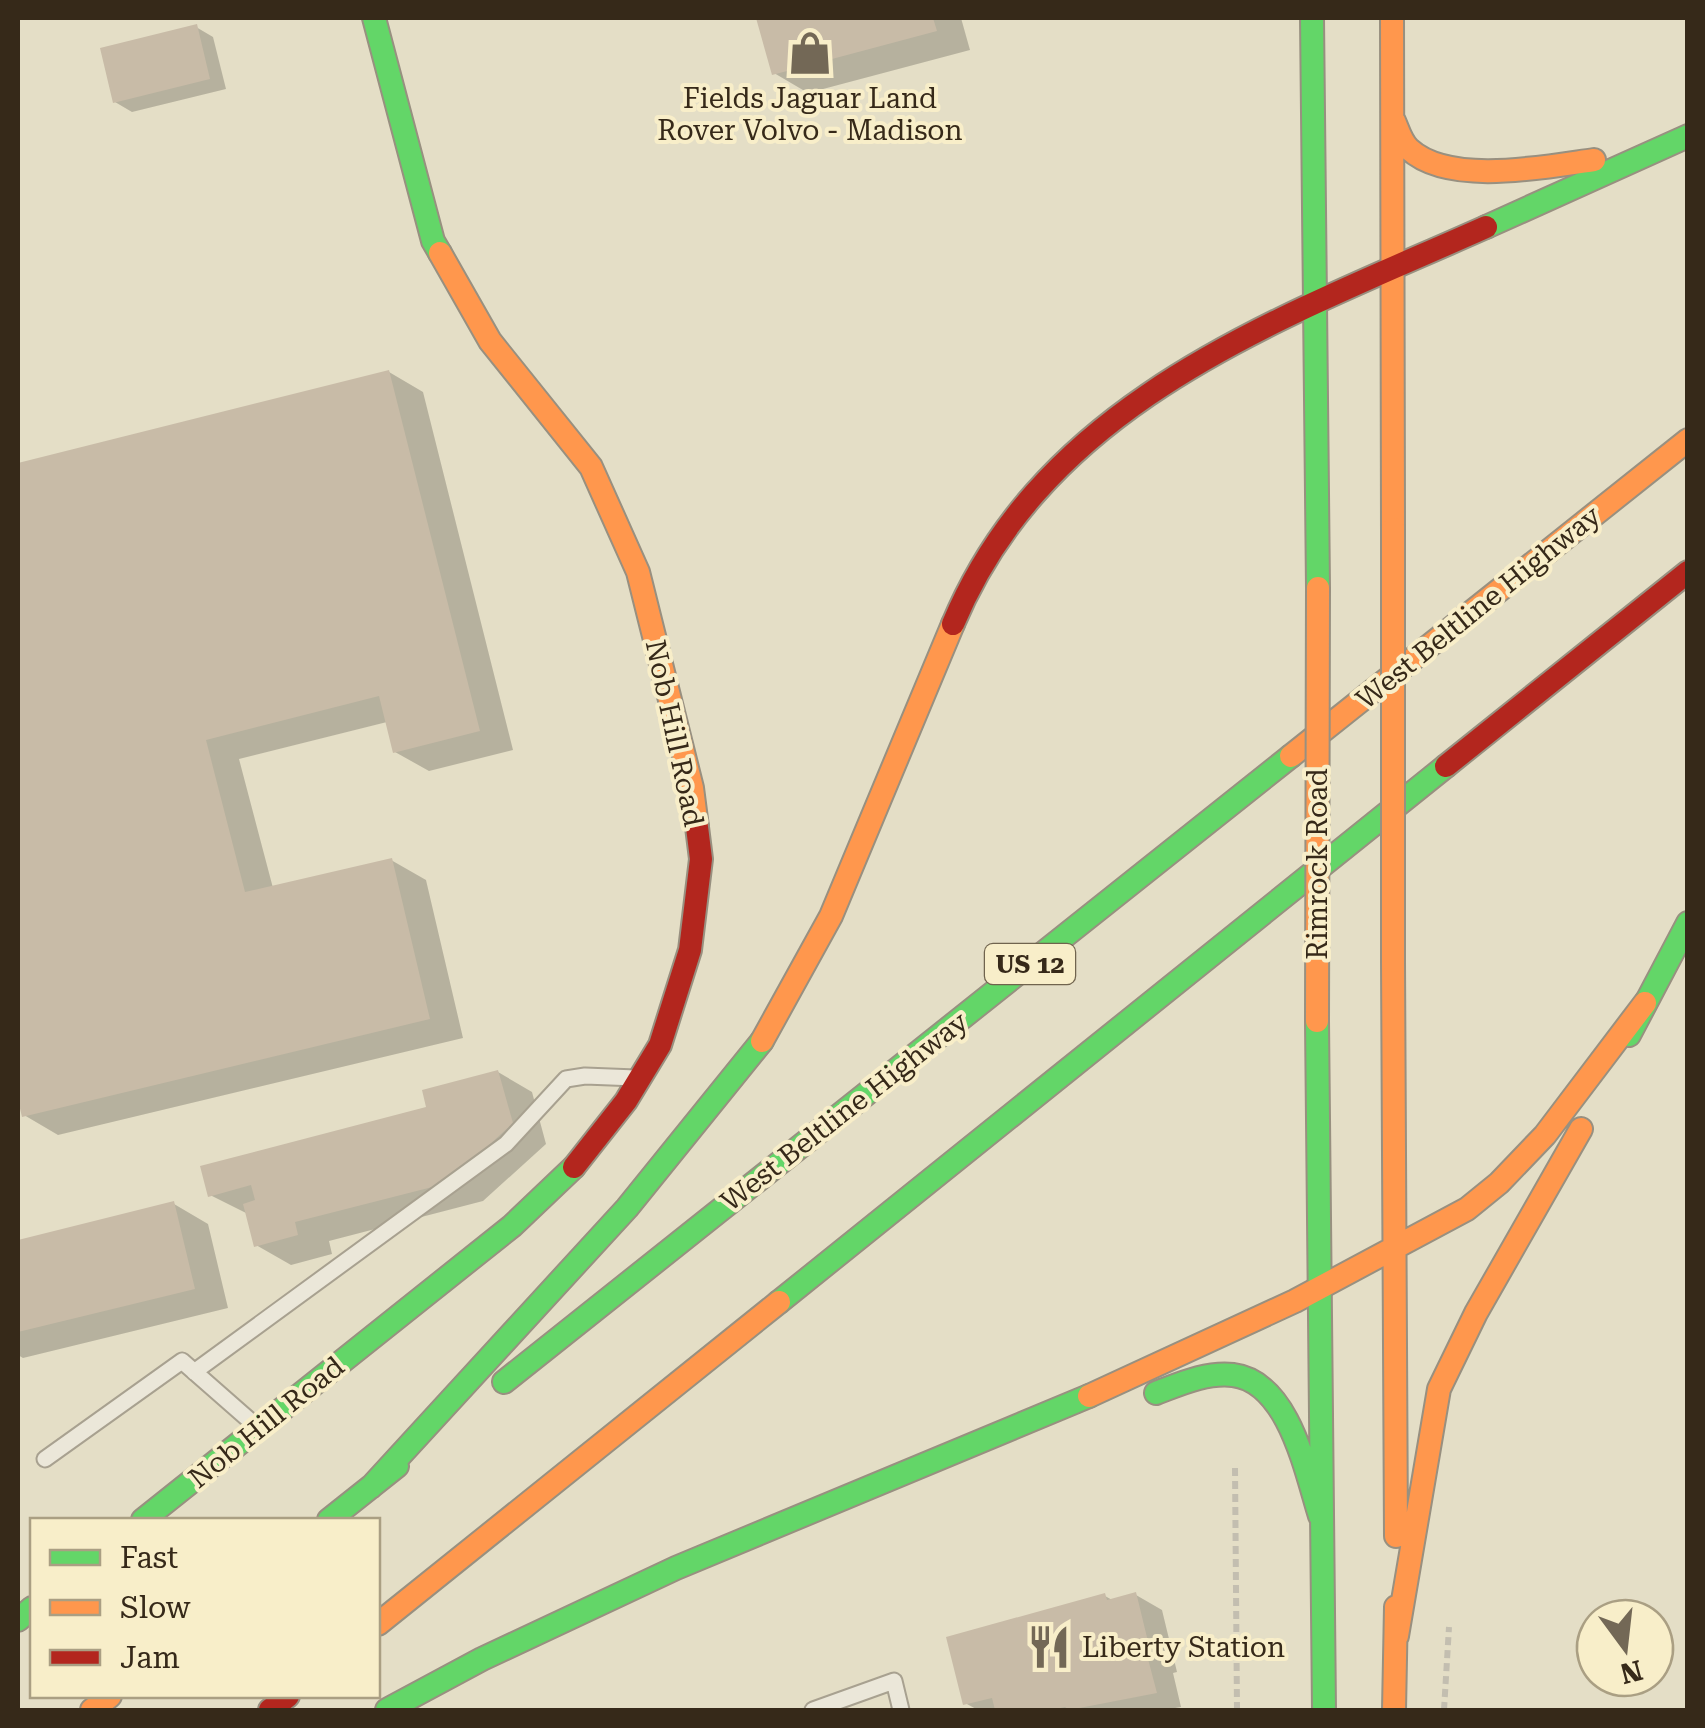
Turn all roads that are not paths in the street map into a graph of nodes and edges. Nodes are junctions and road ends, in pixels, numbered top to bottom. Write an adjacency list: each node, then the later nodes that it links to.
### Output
1 (374, 18): 13 (main road, Nob Hill Road)
2 (1312, 18): 8 (main road, Rimrock Road)
3 (1392, 18): 4 (main road)
4 (1394, 121): 6 (main road); 7 (main road)
5 (1688, 136): 6 (main road)
6 (1646, 154): 7 (main road)
7 (1394, 270): 8 (main road); 14 (main road, bridge)
8 (1312, 305): 15 (main road, Rimrock Road, bridge); 20 (main road)
9 (1688, 440): 20 (main road, West Beltline Highway / US 12)
10 (1688, 572): 24 (main road)
11 (1688, 922): 12 (main road)
12 (1644, 1003): 14 (main road); 25 (main road)
13 (640, 1078): 16 (lane); 17 (main road, Nob Hill Road)
14 (1394, 1249): 15 (main road); 25 (main road)
15 (1320, 1290): 18 (main road); 21 (main road, Rimrock Road)
16 (194, 1372): 17 (lane); 19 (lane)
17 (258, 1428): 22 (main road, Nob Hill Road)
18 (971, 1448): 21 (main road); 26 (main road)
19 (45, 1460)
20 (371, 1487): 23 (main road, West Beltline Highway / US 12)
21 (1320, 1516): 29 (main road, Rimrock Road)
22 (145, 1518)
23 (332, 1518)
24 (380, 1622)
25 (1397, 1636): 30 (main road)
26 (386, 1710)
27 (814, 1710): 28 (lane)
28 (901, 1710)
29 (1324, 1710)
30 (1394, 1710)

